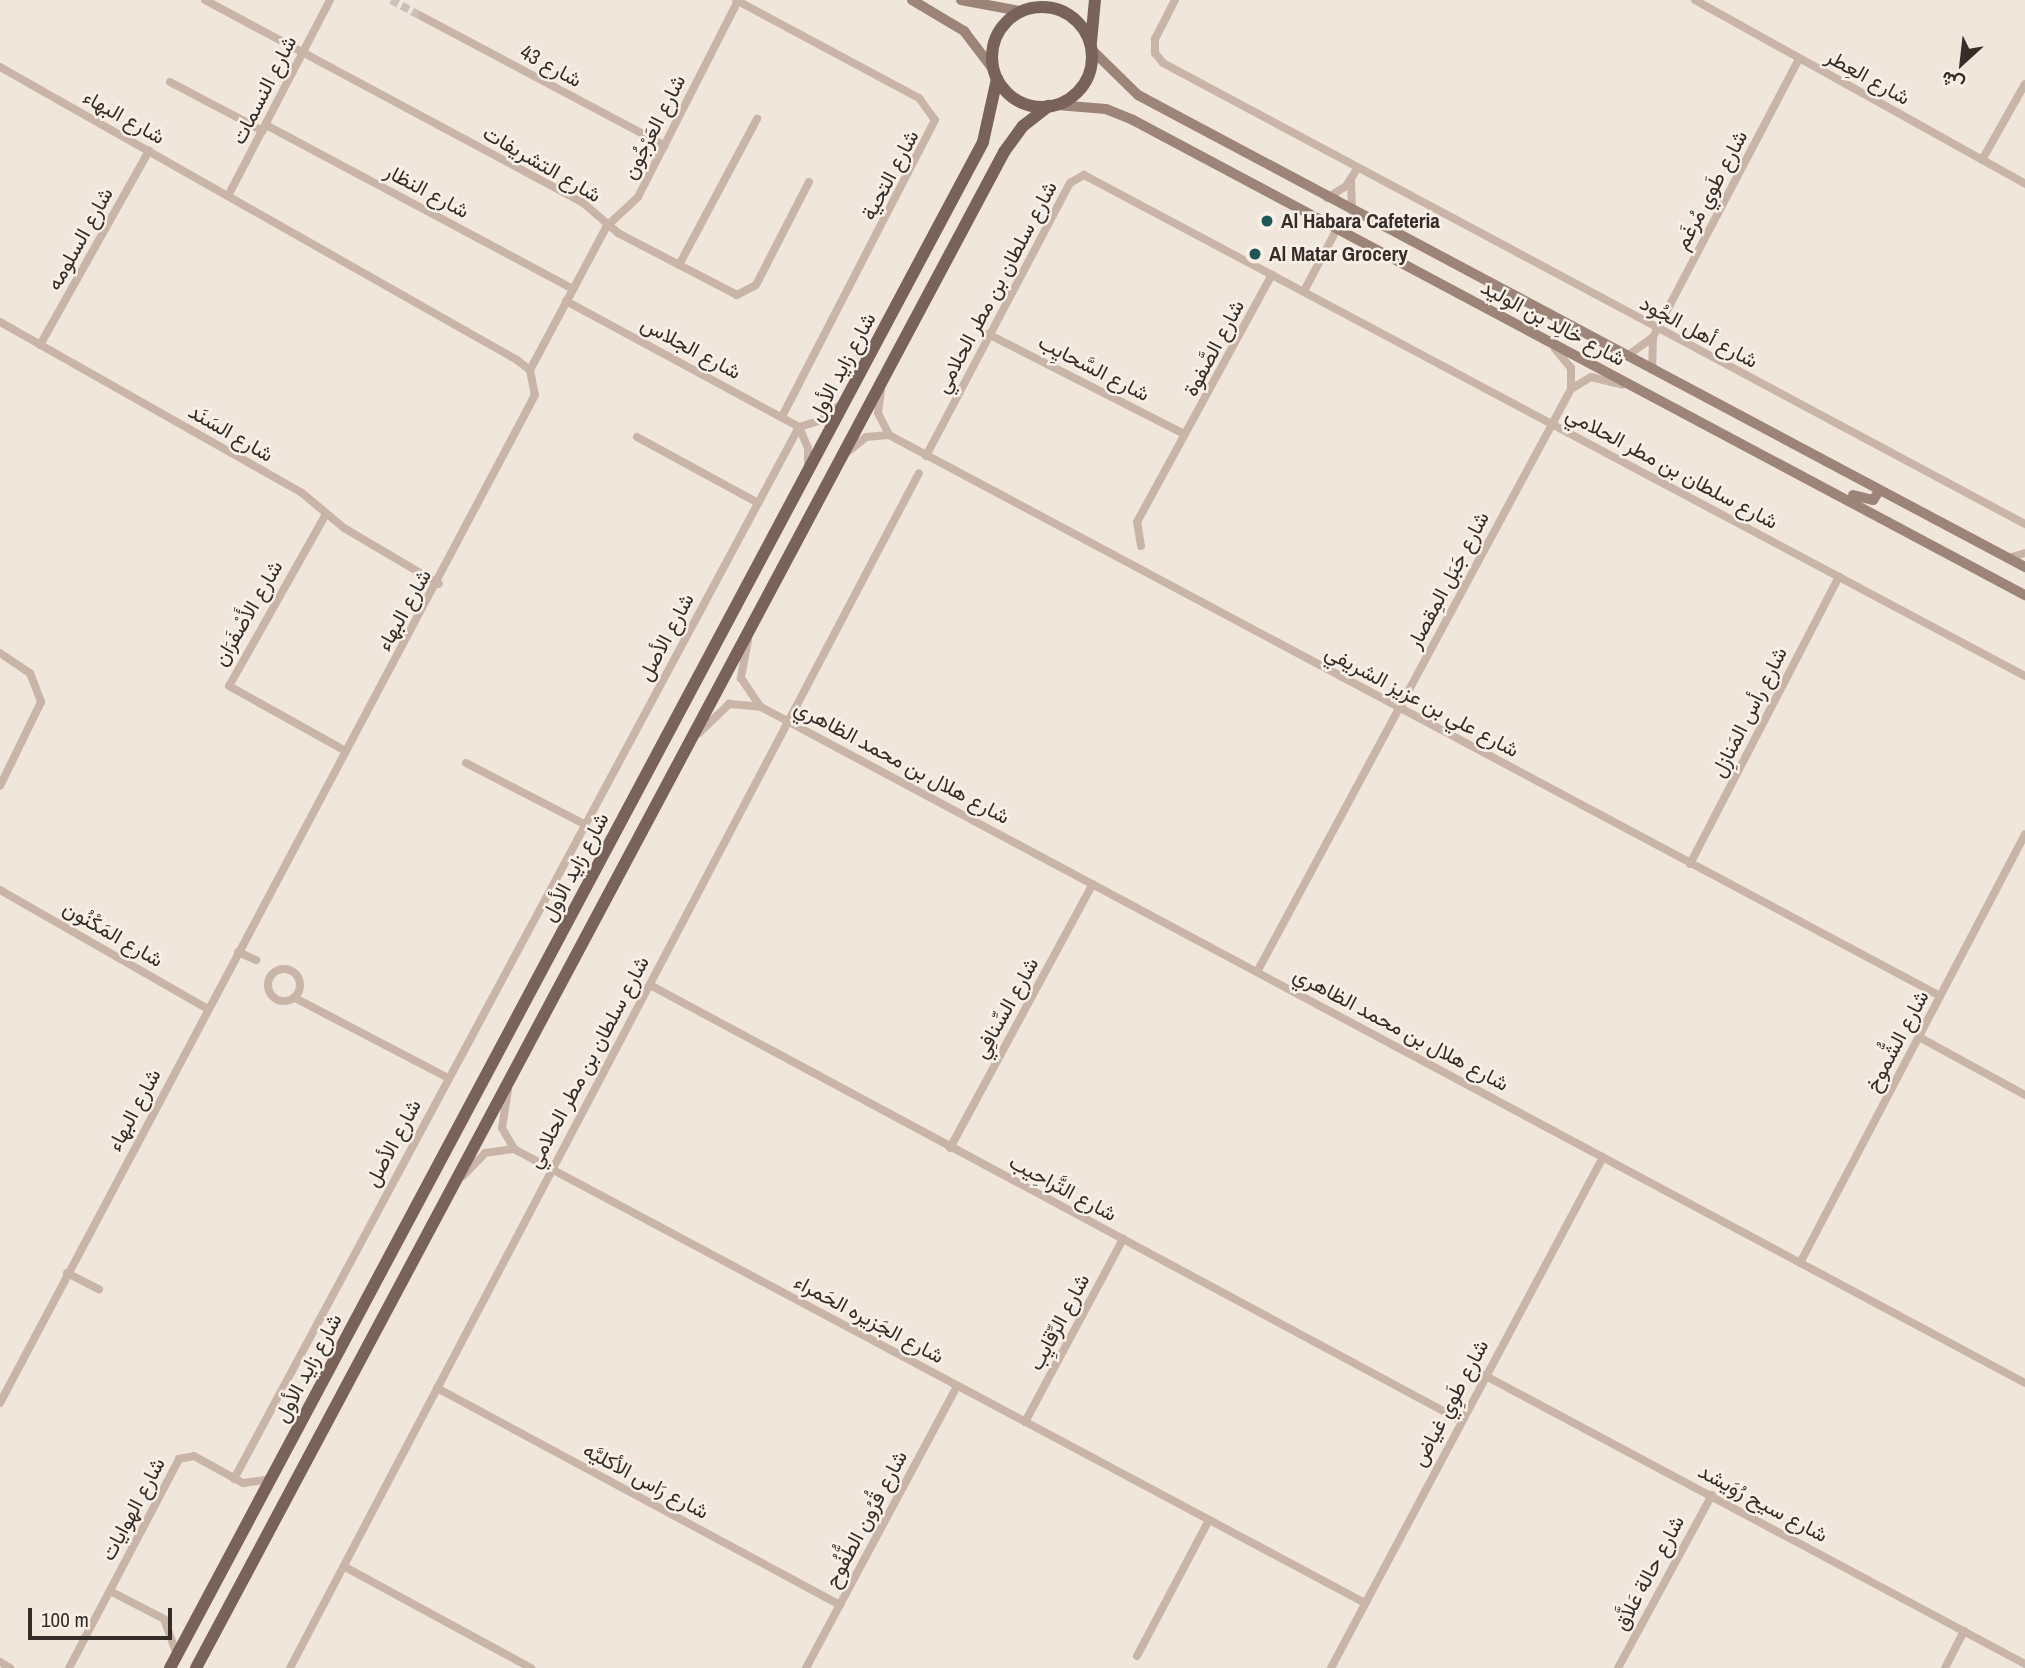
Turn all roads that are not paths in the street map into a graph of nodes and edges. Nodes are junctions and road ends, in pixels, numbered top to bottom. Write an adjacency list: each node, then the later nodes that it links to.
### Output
1 (205, 0): 13 (street, شارع التشريفات)
2 (330, 0): 13 (street, شارع النسمات)
3 (912, 0): 16 (street)
4 (961, 0): 10 (street)
5 (1045, 0): 10 (main road)
6 (1095, 0): 12 (main road)
7 (1175, 0): 25 (street, شارع أهل الجُود)
8 (1695, 0): 14 (street, شارع العِطر)
9 (737, 1): 22 (street, شارع العَرْجُون); 51 (street, شارع التحية)
10 (1025, 9): 12 (main road); 16 (main road)
11 (421, 16): 22 (street, شارع 43)
12 (1092, 46): 19 (main road); 30 (street, شارع خالِد بن الوليد)
13 (303, 52): 21 (street, شارع النسمات); 32 (street, شارع التشريفات)
14 (1800, 59): 24 (street, شارع العِطر); 41 (street, شارع طَوي مُرغَم)
15 (0, 67): 23 (street, شارع البهاء)
16 (995, 74): 19 (main road); 50 (main road, شارع زايد الأول)
17 (170, 82): 21 (street, شارع النظار)
18 (2025, 84): 24 (street)
19 (1053, 106): 33 (street, شارع خالِد بن الوليد); 47 (main road, شارع زايد الأول)
20 (757, 119): 34 (street)
21 (264, 128): 29 (street, شارع النسمات); 36 (street, شارع النظار)
22 (664, 146): 32 (street, شارع العَرْجُون)
23 (149, 151): 29 (street, شارع البهاء); 43 (street, شارع السلومه)
24 (1982, 160): 28 (street, شارع العِطر)
25 (1357, 169): 26 (street); 41 (street, شارع أهل الجُود)
26 (1351, 181): 30 (street); 31 (street)
27 (809, 182): 34 (street, شارع التشريفات)
28 (2025, 184)
29 (228, 196): 45 (street, شارع البهاء)
30 (1327, 198): 31 (street, شارع خالِد بن الوليد)
31 (1352, 211): 44 (street, شارع خالِد بن الوليد)
32 (607, 226): 34 (street, شارع التشريفات); 36 (street, شارع العَرْجُون)
33 (1337, 229): 37 (street); 40 (street, شارع خالِد بن الوليد)
34 (679, 265)
35 (1272, 274): 37 (street, شارع سلطان بن مطر الحلامي); 42 (street, شارع سلطان بن مطر الحلامي); 54 (street, شارع الصَّفوة)
36 (573, 289): 38 (street, شارع العَرْجُون)
37 (1304, 291): 52 (street, شارع سلطان بن مطر الحلامي)
38 (566, 301): 45 (street, شارع العَرْجُون); 51 (street, شارع الجلاس)
39 (0, 322): 43 (street, شارع السَنَد)
40 (1524, 329): 48 (street); 49 (street, شارع خالِد بن الوليد)
41 (1655, 333): 44 (street, شارع طَوي مُرغَم); 46 (street, شارع طَوي مُرغَم); 65 (street, شارع أهل الجُود)
42 (988, 334): 54 (street, شارع السَّحايِب); 57 (street, شارع سلطان بن مطر الحلامي)
43 (40, 345): 64 (street, شارع السَنَد)
44 (1625, 357): 46 (street, شارع خالِد بن الوليد)
45 (530, 370): 71 (street, شارع البهاء)
46 (1653, 371): 61 (street, شارع خالِد بن الوليد)
47 (885, 374): 55 (street); 58 (main road, شارع زايد الأول)
48 (1571, 389): 49 (street); 52 (street, شارع جَبَل المِقصار)
49 (1642, 392): 62 (street, شارع خالِد بن الوليد)
50 (846, 399): 53 (street); 59 (main road, شارع زايد الأول)
51 (782, 417): 53 (street, شارع الجلاس)
52 (1552, 424): 70 (street, شارع سلطان بن مطر الحلامي); 77 (street, شارع جَبَل المِقصار)
53 (799, 427): 59 (street); 63 (street, شارع الأصل)
54 (1184, 434): 66 (street, شارع الصَّفوة)
55 (889, 435): 57 (street, شارع علي بن عزيز الشريفي); 58 (street)
56 (637, 437): 63 (street)
57 (926, 456): 77 (street, شارع علي بن عزيز الشريفي)
58 (834, 469): 73 (main road, شارع زايد الأول)
59 (808, 471): 118 (main road, شارع زايد الأول)
60 (919, 473): 78 (street, شارع سلطان بن مطر الحلامي)
61 (1880, 490): 62 (street); 68 (street, شارع خالِد بن الوليد)
62 (1844, 496): 72 (street, شارع خالِد بن الوليد)
63 (758, 503): 83 (street, شارع الأصل)
64 (326, 514): 71 (street, شارع السَنَد); 80 (street, شارع الأَصْفَرَان)
65 (2025, 524)
66 (1141, 546)
67 (2025, 553): 68 (street)
68 (2006, 558): 69 (street, شارع خالِد بن الوليد)
69 (2025, 567)
70 (1839, 576): 75 (street, شارع سلطان بن مطر الحلامي); 85 (street, شارع رأس المَنازِل)
71 (439, 584): 80 (street, شارع البهاء)
72 (2025, 595)
73 (754, 620): 76 (street, شارع هلال بن محمد الظاهري); 79 (main road, شارع زايد الأول)
74 (0, 653): 82 (street)
75 (2025, 676)
76 (761, 707): 78 (street, شارع هلال بن محمد الظاهري); 79 (street, شارع هلال بن محمد الظاهري)
77 (1399, 708): 85 (street, شارع علي بن عزيز الشريفي); 92 (street, شارع جَبَل المِقصار)
78 (786, 720): 86 (street, شارع هلال بن محمد الظاهري); 93 (street, شارع سلطان بن مطر الحلامي)
79 (687, 746): 98 (main road, شارع زايد الأول)
80 (346, 751): 88 (street, شارع البهاء)
81 (466, 763): 83 (street)
82 (0, 786)
83 (584, 824): 99 (street, شارع الأصل)
84 (2025, 835): 94 (street, شارع الشُّموخ)
85 (1690, 864): 94 (street, شارع علي بن عزيز الشريفي)
86 (1093, 884): 92 (street, شارع هلال بن محمد الظاهري); 101 (street, شارع السِّنافِي)
87 (0, 890): 96 (street, شارع المَكْنُون)
88 (238, 952): 89 (street); 96 (street, شارع البهاء)
89 (256, 960)
90 (265, 964): 91 (street)
91 (276, 970): 95 (street); 95 (street)
92 (1256, 972): 103 (street, شارع هلال بن محمد الظاهري)
93 (650, 985): 101 (street, شارع التَّراحِيب); 104 (street, شارع سلطان بن مطر الحلامي)
94 (1940, 996): 97 (street, شارع الشُّموخ)
95 (297, 999): 99 (street)
96 (208, 1009): 108 (street, شارع البهاء)
97 (1919, 1037): 100 (street); 107 (street, شارع الشُّموخ)
98 (513, 1072): 102 (street); 105 (main road, شارع زايد الأول)
99 (448, 1078): 117 (street, شارع الأصل)
100 (2025, 1095)
101 (950, 1148): 106 (street, شارع التَّراحِيب)
102 (514, 1149): 104 (street, شارع الجَزيره الحَمراء); 105 (street)
103 (1603, 1157): 107 (street, شارع هلال بن محمد الظاهري); 110 (street, شارع طَوِي غياض)
104 (550, 1170): 112 (street, شارع الجَزيره الحَمراء); 113 (street, شارع سلطان بن مطر الحلامي)
105 (445, 1198): 133 (main road, شارع زايد الأول)
106 (1123, 1239): 115 (street, شارع التَّراحِيب); 116 (street, شارع الرِّقايِب)
107 (1800, 1263): 111 (street, شارع هلال بن محمد الظاهري)
108 (67, 1273): 109 (street); 114 (street, شارع البهاء)
109 (99, 1289)
110 (1484, 1376): 115 (street, شارع طَوِي غياض); 119 (street, شارع سيح رُوَيشد)
111 (2025, 1383)
112 (957, 1385): 116 (street, شارع الجَزيره الحَمراء); 124 (street, شارع قُرُون الطُّفُوح)
113 (437, 1388): 121 (street, شارع سلطان بن مطر الحلامي); 124 (street, شارع رَاس الأكليَّه)
114 (0, 1403)
115 (1460, 1420): 123 (street, شارع طَوِي غياض)
116 (1025, 1422): 120 (street, شارع الجَزيره الحَمراء)
117 (234, 1479): 118 (street, شارع الهوايات); 122 (street, شارع الهوايات)
118 (270, 1479): 126 (main road, شارع زايد الأول)
119 (1712, 1495): 125 (street, شارع سيح رُوَيشد); 138 (street, شارع حالة عَلاَّق)
120 (1209, 1520): 123 (street, شارع الجَزيره الحَمراء); 127 (street)
121 (345, 1567): 134 (street, شارع سلطان بن مطر الحلامي); 135 (street)
122 (110, 1591): 126 (street, شارع الهوايات); 131 (street, شارع الهوايات)
123 (1365, 1603): 137 (street, شارع طَوِي غياض)
124 (840, 1605): 136 (street, شارع قُرُون الطُّفُوح)
125 (1964, 1631): 129 (street, شارع سيح رُوَيشد); 139 (street)
126 (177, 1654): 132 (main road, شارع زايد الأول)
127 (1137, 1656)
128 (0, 1662): 130 (street)
129 (2025, 1664)
130 (10, 1668)
131 (69, 1668)
132 (170, 1668)
133 (196, 1668)
134 (290, 1668)
135 (531, 1668)
136 (806, 1668)
137 (1331, 1668)
138 (1618, 1668)
139 (1945, 1668)

